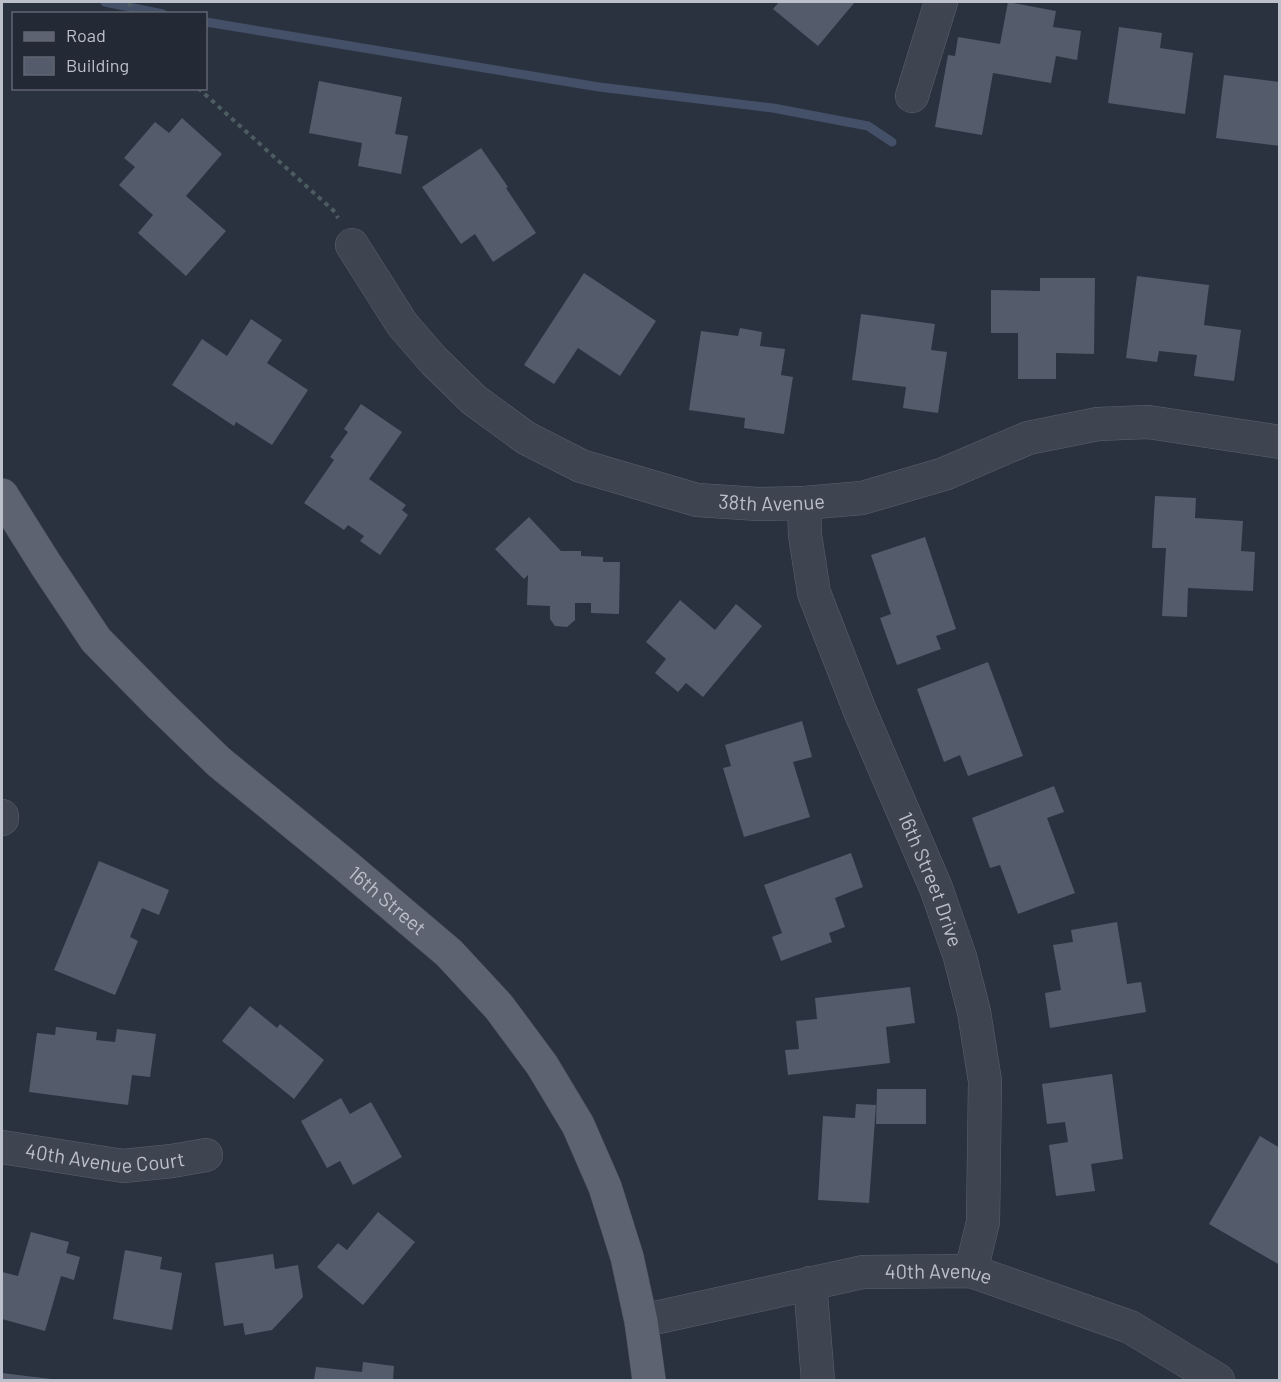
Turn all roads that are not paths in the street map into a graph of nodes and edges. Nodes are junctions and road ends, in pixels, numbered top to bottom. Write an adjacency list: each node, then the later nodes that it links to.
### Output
1 (941, 2): 2 (street)
2 (912, 96)
3 (352, 245): 6 (street, 38th Avenue)
4 (1280, 442): 6 (street, 38th Avenue)
5 (2, 495): 11 (main road, 16th Street)
6 (804, 503): 9 (street, 16th Street Drive)
7 (2, 1148): 8 (street, 40th Avenue Court)
8 (206, 1155)
9 (971, 1271): 10 (street, 40th Avenue); 14 (street, 40th Avenue)
10 (810, 1283): 11 (street, 40th Avenue); 13 (street)
11 (640, 1321): 12 (main road, 16th Street)
12 (649, 1380)
13 (818, 1380)
14 (1218, 1380)

